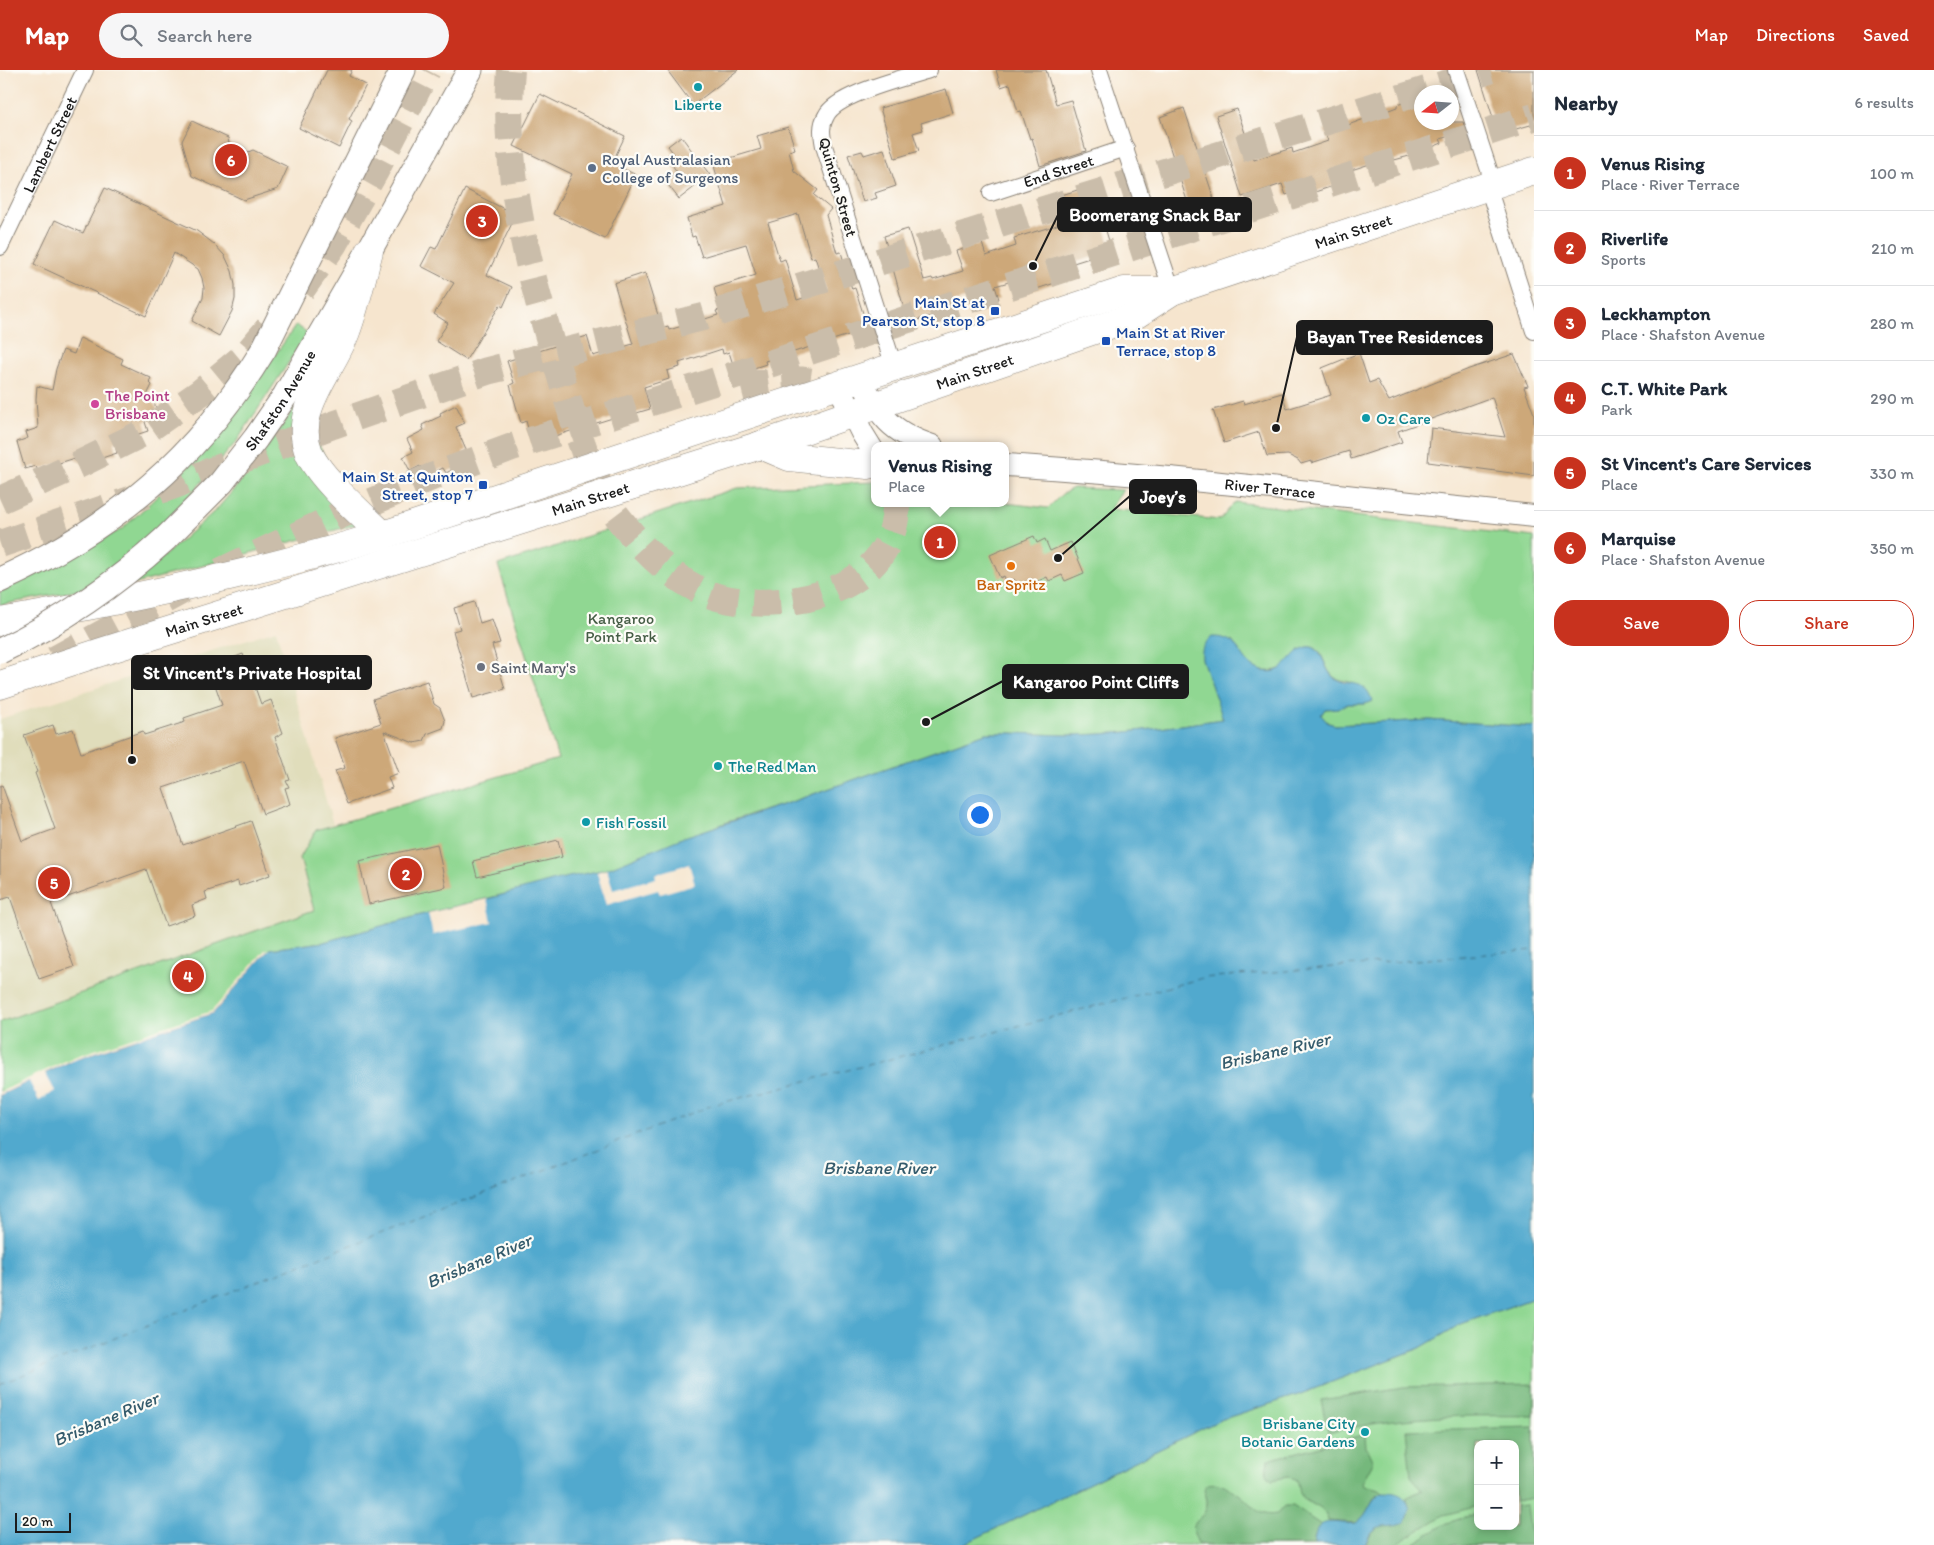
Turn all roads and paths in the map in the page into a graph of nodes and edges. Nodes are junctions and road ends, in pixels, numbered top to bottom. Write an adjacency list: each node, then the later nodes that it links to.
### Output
1 (85, 70): 11 (street, Lambert Street)
2 (403, 70): 25 (main road)
3 (469, 70): 12 (main road, Shafston Avenue)
4 (928, 70): 15 (street, Quinton Street)
5 (1100, 70): 7 (street)
6 (1456, 70): 9 (street)
7 (1126, 148): 10 (street, End Street); 13 (street)
8 (1534, 171): 9 (highway, Main Street)
9 (1491, 186): 13 (highway, Main Street); 14 (street)
10 (991, 193)
11 (0, 247)
12 (369, 251): 24 (highway); 27 (main road, Shafston Avenue, bridge)
13 (1172, 291): 15 (highway, Main Street); 17 (highway, Main Street)
14 (1534, 331)
15 (894, 367): 16 (highway, Main Street)
16 (849, 382): 17 (main road); 24 (highway, Main Street)
17 (864, 410): 18 (main road); 19 (main road); 20 (highway, Main Street)
18 (872, 442)
19 (923, 442)
20 (761, 445): 21 (highway); 28 (highway, Main Street)
21 (871, 464)
22 (1009, 465): 23 (main road, River Terrace)
23 (1534, 516)
24 (383, 535): 26 (highway, Main Street)
25 (0, 580)
26 (0, 622)
27 (0, 651)
28 (0, 685)

